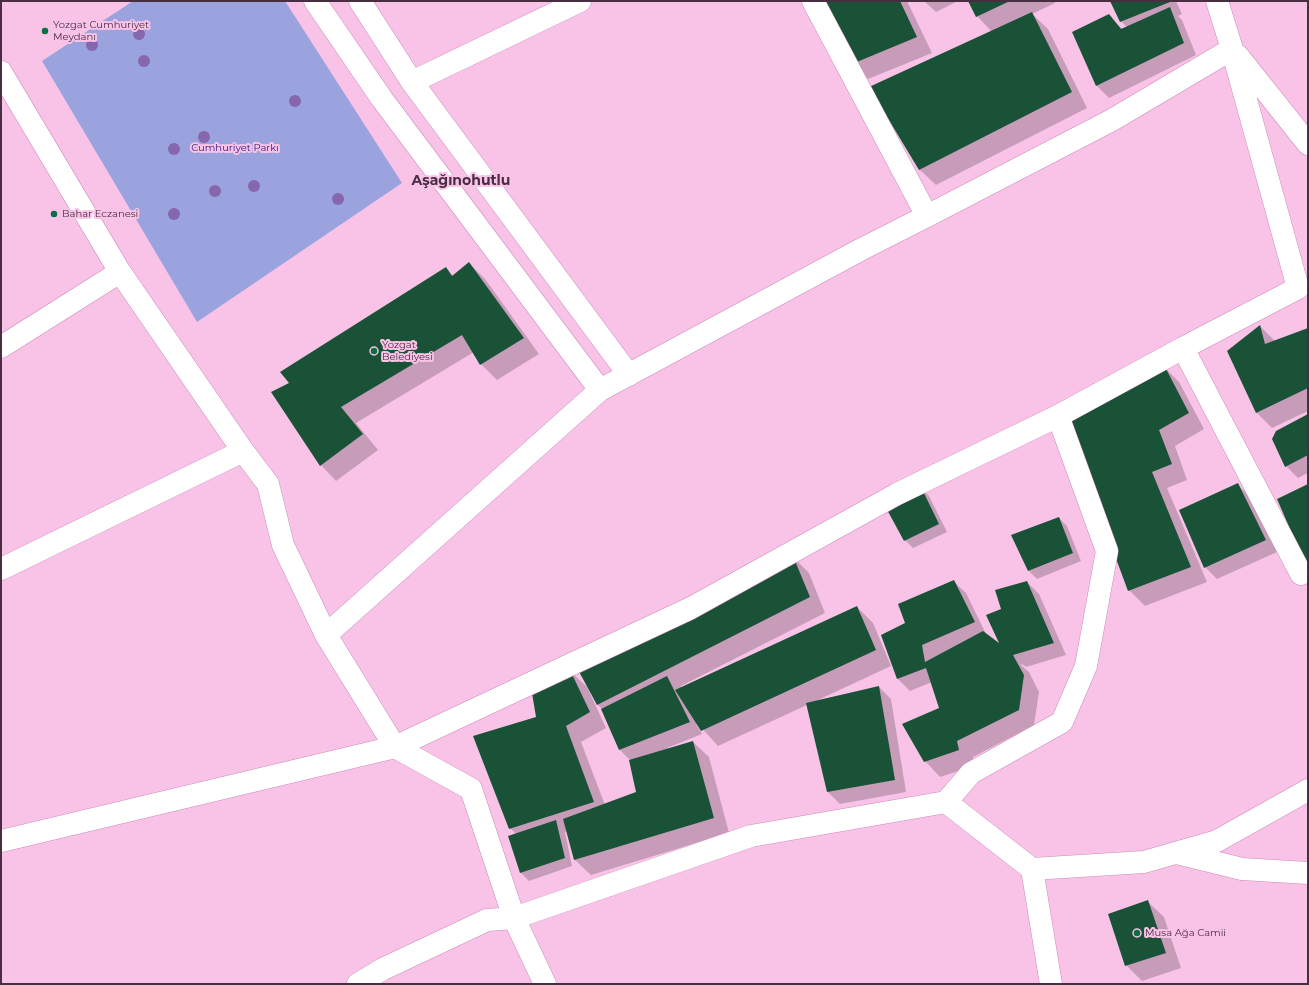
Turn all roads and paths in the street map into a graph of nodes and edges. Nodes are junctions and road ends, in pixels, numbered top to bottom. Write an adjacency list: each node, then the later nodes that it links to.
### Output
1 (315, 1): 16 (street)
2 (360, 1): 8 (street)
3 (580, 1): 8 (street)
4 (813, 1): 10 (street)
5 (1217, 1): 6 (street)
6 (1232, 49): 9 (street); 10 (street); 12 (street)
7 (1, 72): 11 (street)
8 (412, 82): 15 (street)
9 (1307, 139)
10 (927, 216): 15 (street)
11 (120, 272): 13 (street); 18 (street)
12 (1303, 286): 14 (street)
13 (1, 348)
14 (1183, 348): 17 (street); 20 (street)
15 (629, 375): 16 (street)
16 (600, 390): 21 (street)
17 (1058, 416): 22 (street); 24 (street)
18 (242, 451): 19 (street); 21 (street)
19 (1, 569)
20 (1301, 574)
21 (326, 635): 22 (street)
22 (395, 747): 25 (street); 29 (street)
23 (1308, 790): 26 (street)
24 (946, 802): 27 (street); 29 (street)
25 (1, 841)
26 (1176, 853): 27 (street); 28 (street)
27 (1032, 869): 33 (street)
28 (1308, 873)
29 (514, 918): 30 (street); 32 (street)
30 (384, 977): 31 (street)
31 (358, 984)
32 (545, 984)
33 (1051, 984)

